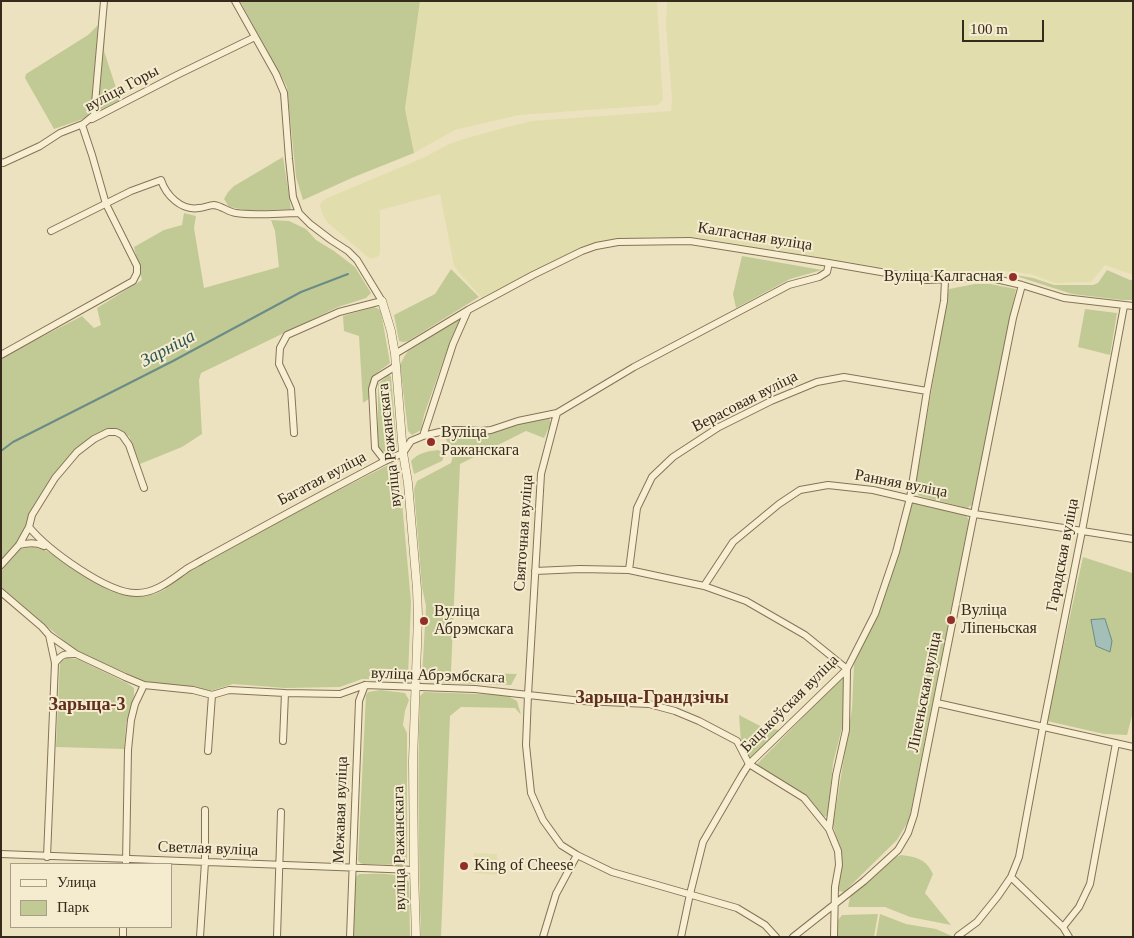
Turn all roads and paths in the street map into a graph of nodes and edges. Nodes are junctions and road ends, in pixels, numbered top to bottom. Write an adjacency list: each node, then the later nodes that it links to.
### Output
1 (104, 1): 4 (street)
2 (235, 1): 3 (street)
3 (255, 37): 4 (street, вуліца Горы); 7 (street)
4 (82, 126): 5 (street, вуліца Горы); 6 (street)
5 (1, 162)
6 (106, 204): 7 (street); 8 (street); 17 (street)
7 (299, 213): 12 (street, вуліца Ражанскага)
8 (52, 231)
9 (829, 263): 10 (street, Калгасная вуліца); 15 (street, Калгасная вуліца); 20 (street)
10 (945, 280): 11 (street, Калгасная вуліца); 19 (street, Бацькоўская вуліца)
11 (1022, 285): 13 (street, Калгасная вуліца); 27 (street, Ліпеньская вуліца)
12 (382, 301): 16 (street, вуліца Ражанскага); 21 (street)
13 (1124, 306): 14 (street, Калгасная вуліца); 29 (street, Гарадская вуліца)
14 (1133, 306)
15 (468, 310): 16 (street, Калгасная вуліца); 22 (street)
16 (395, 354): 18 (street, вуліца Ражанскага)
17 (1, 355)
18 (396, 366): 23 (street, вуліца Ражанскага); 24 (street)
19 (927, 391): 26 (street, Бацькоўская вуліца); 34 (street, Верасовая вуліца)
20 (557, 413): 22 (street, Багатая вуліца); 35 (street, Святочная вуліца)
21 (294, 433)
22 (423, 436): 23 (street, Багатая вуліца)
23 (403, 453): 24 (street, Багатая вуліца); 44 (street, вуліца Ражанскага)
24 (385, 461): 32 (street, Багатая вуліца)
25 (144, 488): 28 (street)
26 (910, 498): 27 (street, Ранняя вуліца); 36 (street, Ранняя вуліца); 41 (street, Бацькоўская вуліца)
27 (975, 514): 29 (street, Ранняя вуліца); 48 (street, Ліпеньская вуліца)
28 (29, 527): 31 (street); 32 (street)
29 (1082, 530): 30 (street, Ранняя вуліца); 49 (street, Гарадская вуліца)
30 (1133, 538)
31 (19, 545): 32 (street); 33 (street)
32 (49, 548)
33 (1, 565)
34 (629, 570): 35 (street); 36 (street)
35 (535, 571): 46 (street, Святочная вуліца)
36 (704, 586): 41 (street)
37 (1, 592): 38 (street, вуліца Абрэмбскага)
38 (49, 635): 39 (street, вуліца Абрэмбскага); 40 (street)
39 (76, 654): 40 (street); 42 (street, вуліца Абрэмбскага)
40 (55, 663): 60 (street)
41 (847, 669): 54 (street, Бацькоўская вуліца); 57 (street)
42 (144, 684): 47 (street, вуліца Абрэмбскага); 61 (street)
43 (365, 685): 44 (street, вуліца Абрэмбскага); 45 (street, вуліца Абрэмбскага); 64 (street, Межавая вуліца)
44 (416, 686): 46 (street, вуліца Абрэмбскага); 65 (street, вуліца Ражанскага)
45 (285, 693): 47 (street, вуліца Абрэмбскага); 50 (street)
46 (528, 694): 54 (street, вуліца Абрэмбскага); 59 (street, Святочная вуліца)
47 (212, 695): 53 (street)
48 (937, 703): 49 (street); 68 (street, Ліпеньская вуліца)
49 (1043, 727): 51 (street); 66 (street, Гарадская вуліца)
50 (283, 741)
51 (1116, 743): 52 (street); 69 (street)
52 (1133, 746)
53 (208, 751)
54 (749, 764): 57 (street); 67 (street, Бацькоўская вуліца)
55 (206, 810): 62 (street)
56 (281, 812): 63 (street)
57 (829, 829): 68 (street)
58 (1, 854): 60 (street, Светлая вуліца)
59 (577, 855): 67 (street, Святочная вуліца); 75 (street)
60 (47, 857): 61 (street, Светлая вуліца)
61 (126, 862): 62 (street, Светлая вуліца)
62 (205, 862): 63 (street, Светлая вуліца); 71 (street)
63 (280, 866): 64 (street, Светлая вуліца); 72 (street)
64 (353, 868): 65 (street, Светлая вуліца); 73 (street, Межавая вуліца)
65 (414, 870): 74 (street, вуліца Ражанскага)
66 (1011, 877): 69 (street); 70 (street, Гарадская вуліца)
67 (690, 894): 76 (street, Бацькоўская вуліца); 77 (street, Святочная вуліца)
68 (834, 905): 78 (street, Ліпеньская вуліца); 79 (street)
69 (1063, 927): 80 (street)
70 (959, 936)
71 (200, 937)
72 (277, 937)
73 (350, 937)
74 (416, 937)
75 (543, 937)
76 (681, 937)
77 (776, 937)
78 (793, 937)
79 (834, 937)
80 (1069, 937)

